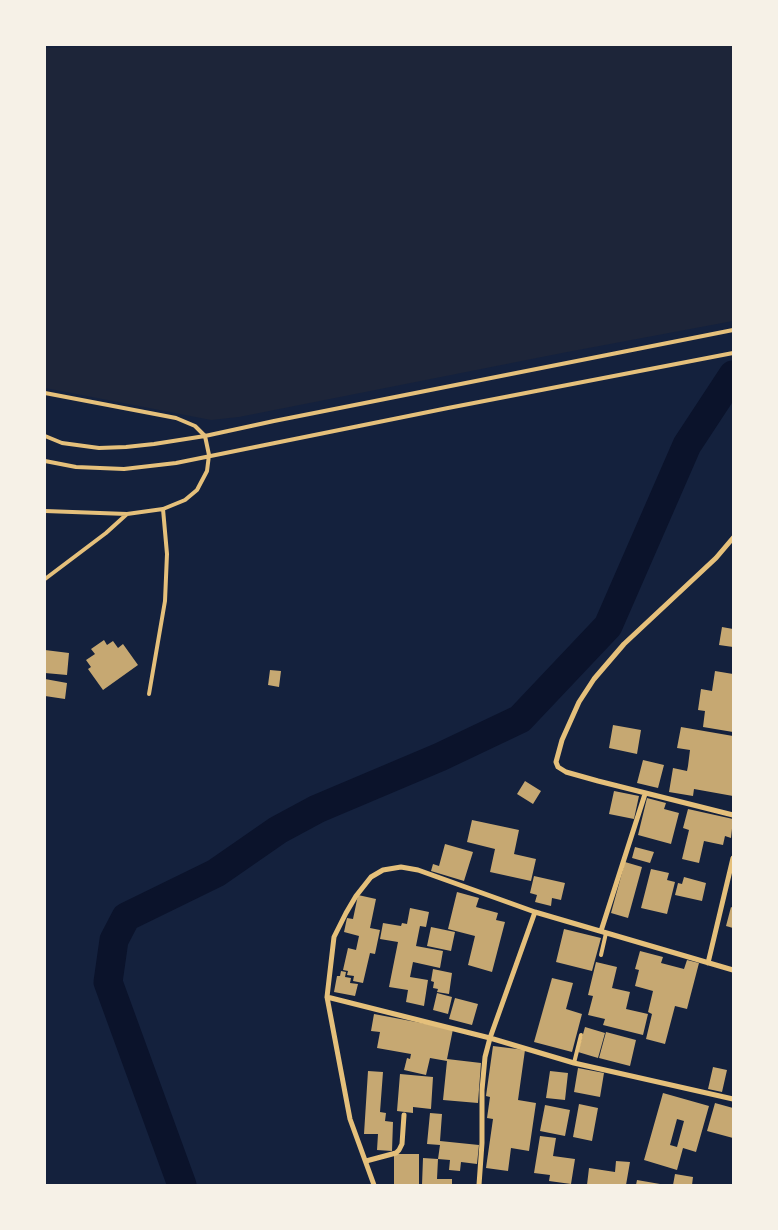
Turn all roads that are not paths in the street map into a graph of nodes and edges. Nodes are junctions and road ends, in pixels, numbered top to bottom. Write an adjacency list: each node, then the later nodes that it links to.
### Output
1 (731, 330): 5 (lane)
2 (733, 353): 6 (lane)
3 (45, 394): 5 (lane)
4 (45, 436): 5 (lane)
5 (205, 436): 6 (lane)
6 (208, 455): 7 (lane); 8 (lane)
7 (45, 461)
8 (163, 510): 10 (lane); 13 (lane)
9 (45, 511): 10 (lane)
10 (127, 514): 12 (lane)
11 (733, 538): 14 (street)
12 (45, 579)
13 (149, 694)
14 (645, 794): 15 (street); 18 (street)
15 (733, 815)
16 (733, 858): 20 (street)
17 (535, 912): 18 (street); 22 (street); 24 (street)
18 (603, 932): 19 (lane); 20 (street)
19 (601, 955)
20 (708, 963): 21 (street)
21 (733, 970)
22 (327, 997): 24 (street); 28 (street)
23 (581, 1035): 25 (lane)
24 (490, 1038): 25 (street); 30 (street)
25 (574, 1063): 26 (street)
26 (733, 1099)
27 (404, 1115): 28 (street)
28 (366, 1161): 29 (street)
29 (374, 1185)
30 (479, 1185)

